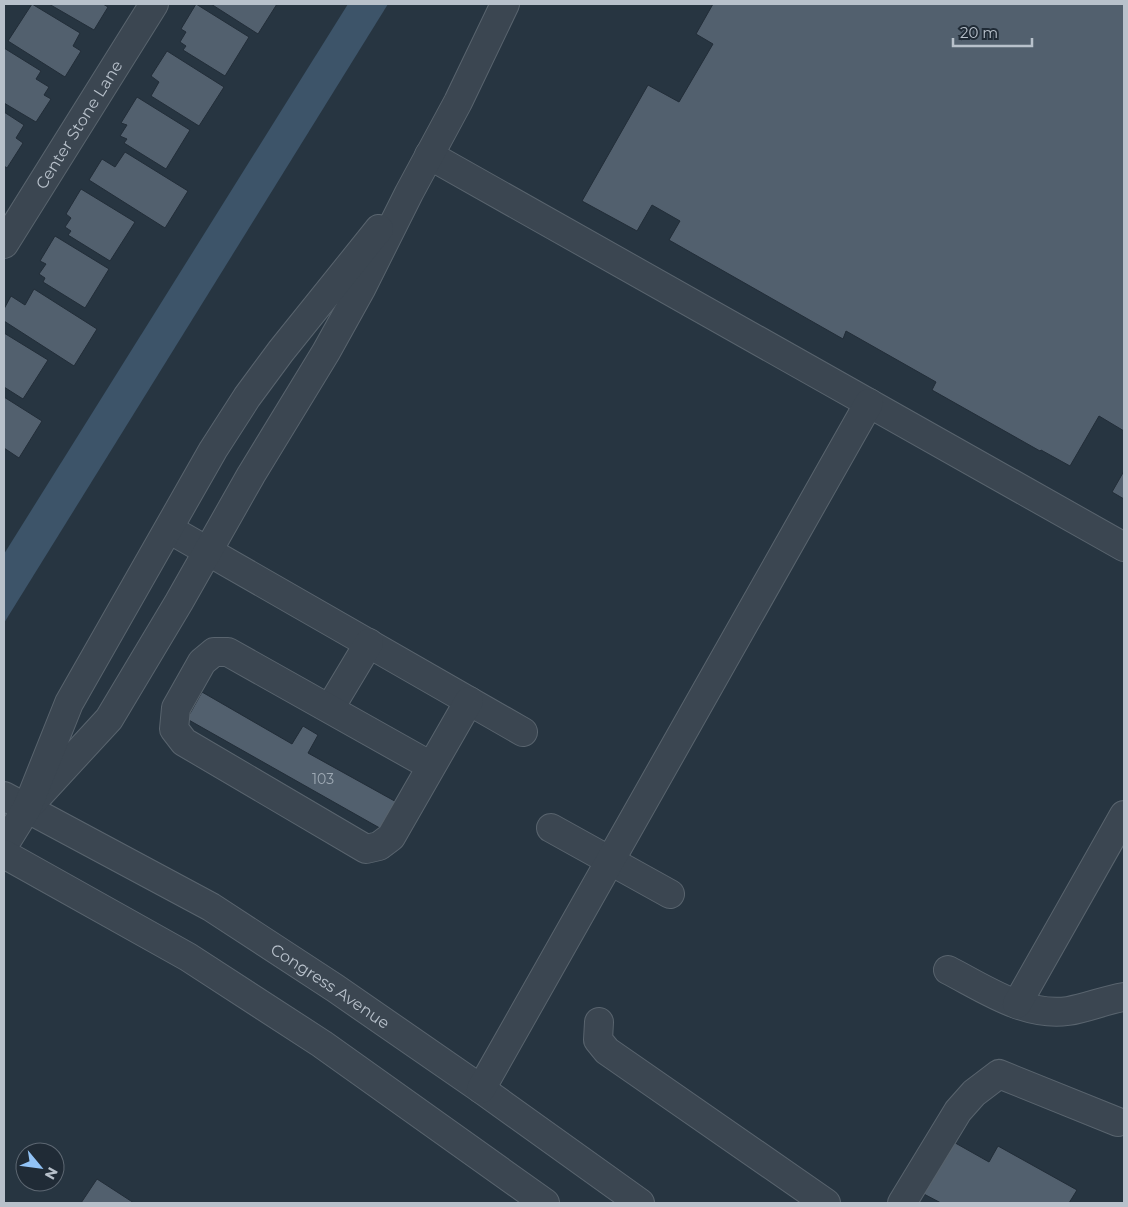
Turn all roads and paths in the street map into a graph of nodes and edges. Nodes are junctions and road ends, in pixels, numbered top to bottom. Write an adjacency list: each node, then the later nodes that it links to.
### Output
1 (154, 4): 5 (street, Center Stone Lane)
2 (505, 4): 3 (street)
3 (429, 155): 4 (street); 6 (street)
4 (408, 194): 7 (street); 9 (street)
5 (4, 244)
6 (869, 402): 8 (street); 20 (street)
7 (169, 528): 9 (street); 15 (street)
8 (1124, 547)
9 (209, 551): 10 (street); 15 (street)
10 (369, 643): 11 (street); 12 (street)
11 (469, 700): 13 (street); 14 (street)
12 (330, 708): 14 (street); 14 (street)
13 (523, 732)
14 (431, 766)
15 (15, 802): 18 (street); 26 (street, Congress Avenue)
16 (1124, 815): 24 (street)
17 (551, 828): 20 (street)
18 (4, 844)
19 (4, 854): 28 (street)
20 (610, 861): 21 (street); 26 (street)
21 (670, 894)
22 (948, 970): 24 (street)
23 (1124, 997): 24 (street)
24 (1017, 1004)
25 (599, 1022): 30 (street)
26 (481, 1089): 29 (street, Congress Avenue)
27 (1122, 1121): 31 (street)
28 (545, 1203)
29 (640, 1203)
30 (826, 1203)
31 (902, 1203)

